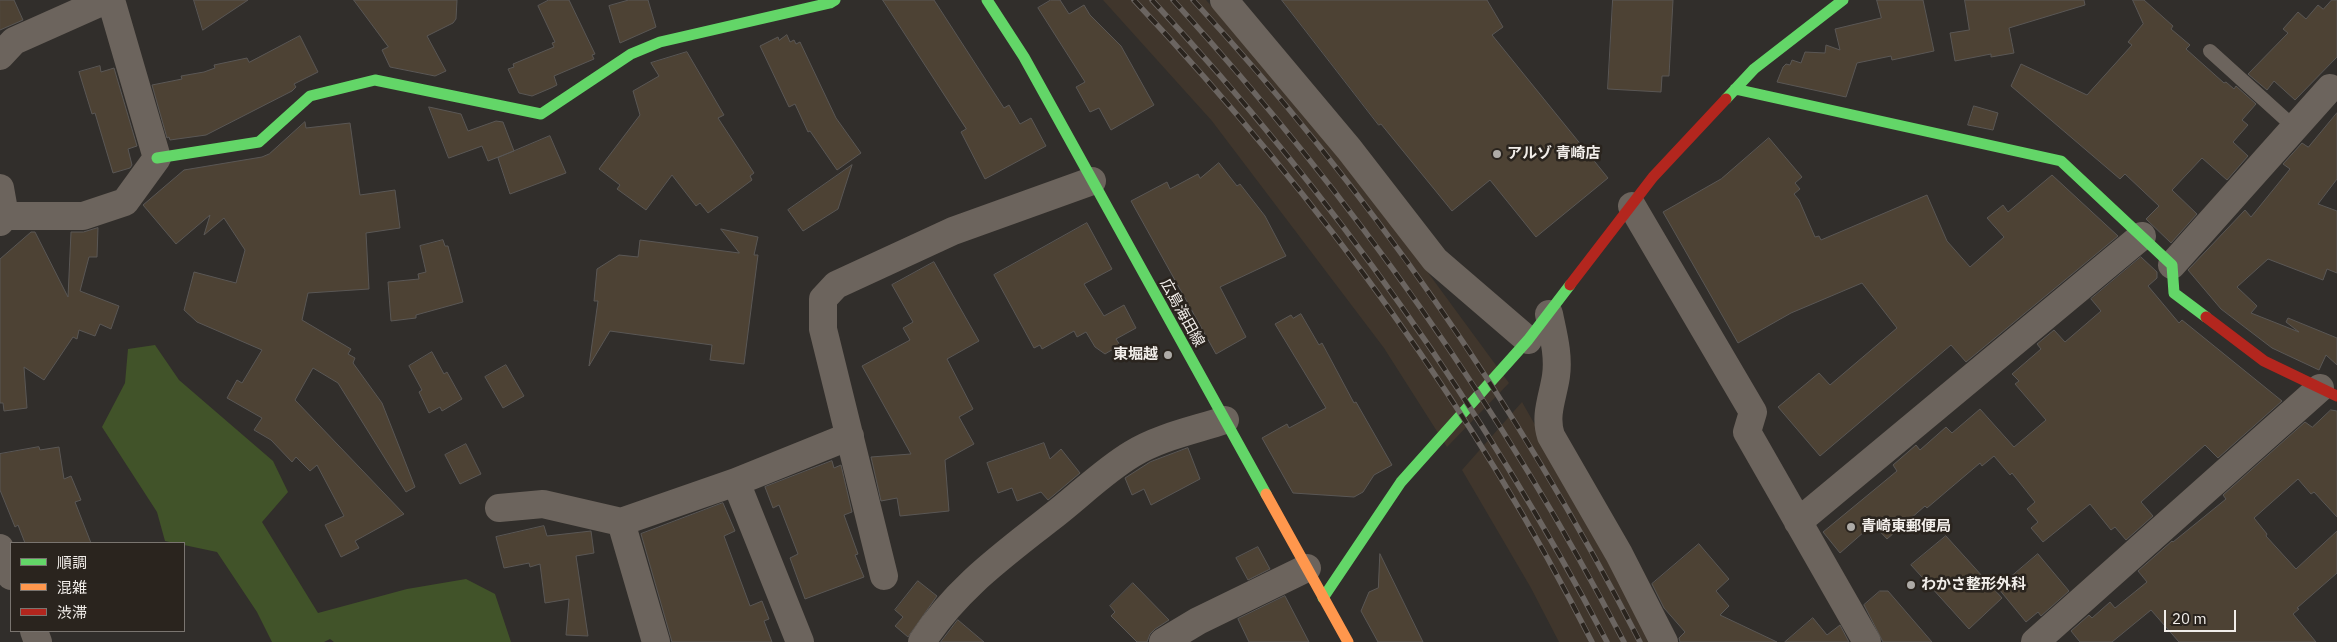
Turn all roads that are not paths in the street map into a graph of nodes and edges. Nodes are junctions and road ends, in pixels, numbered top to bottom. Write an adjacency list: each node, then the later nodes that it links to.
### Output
1 (106, 0): 8 (street)
2 (111, 0): 12 (street)
3 (835, 0): 12 (street)
4 (987, 0): 13 (street, 広島海田線)
5 (1224, 0): 20 (street)
6 (1843, 0): 10 (street)
7 (2210, 51): 11 (lane)
8 (0, 56)
9 (2330, 88): 11 (street)
10 (1735, 89): 15 (street); 17 (street)
11 (2294, 127): 18 (street)
12 (157, 158): 16 (street)
13 (1092, 181): 22 (street, 広島海田線); 23 (street)
14 (0, 188): 16 (street)
15 (1632, 206): 19 (street); 27 (street)
16 (2, 219)
17 (2142, 236): 18 (street); 27 (street)
18 (2172, 265): 21 (street)
19 (1549, 314): 20 (street); 38 (street)
20 (1528, 340): 32 (street)
21 (2329, 392): 40 (street)
22 (1225, 420): 29 (street, 広島海田線); 35 (street)
23 (850, 436): 24 (street); 31 (street)
24 (736, 482): 26 (street); 34 (street)
25 (500, 508): 26 (street)
26 (621, 522): 33 (street)
27 (1798, 522): 39 (street)
28 (0, 548): 30 (street)
29 (1307, 568): 32 (street, 広島海田線); 36 (street)
30 (10, 573)
31 (884, 576)
32 (1323, 598): 37 (street, 広島海田線)
33 (656, 642)
34 (800, 642)
35 (922, 642)
36 (1164, 642)
37 (1348, 642)
38 (1664, 642)
39 (1867, 642)
40 (2035, 642)

